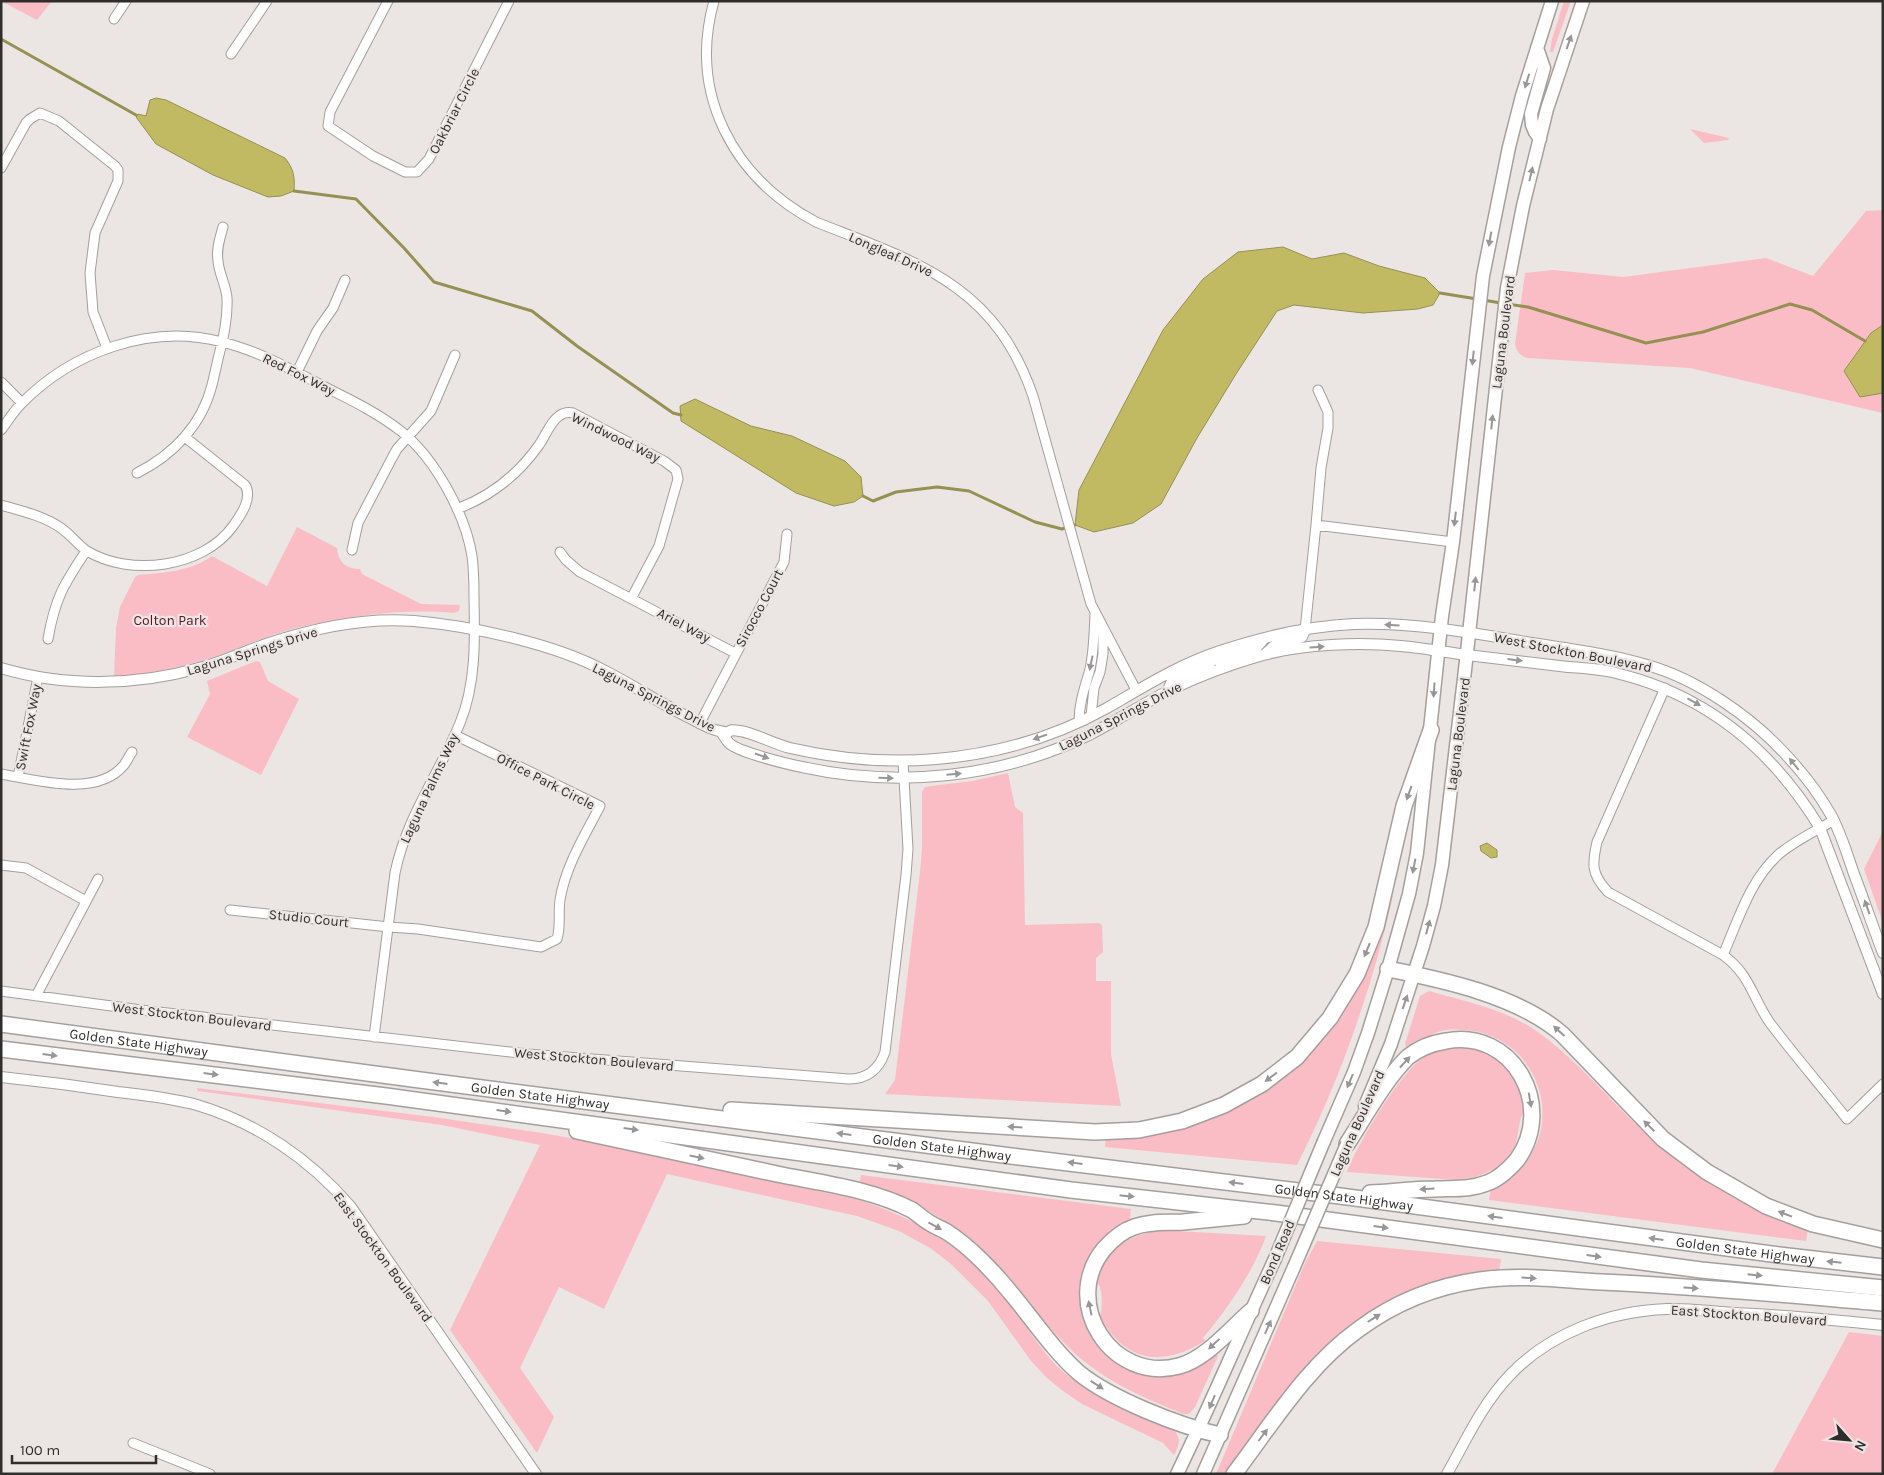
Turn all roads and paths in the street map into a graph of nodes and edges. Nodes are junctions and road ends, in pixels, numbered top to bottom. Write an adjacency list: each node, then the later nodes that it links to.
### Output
1 (126, 1): 8 (street)
2 (267, 1): 10 (street)
3 (388, 1): 4 (street, Oakbriar Circle)
4 (509, 1)
5 (714, 1): 35 (street, Longleaf Drive)
6 (1552, 1): 9 (main road, Laguna Boulevard)
7 (1583, 1): 11 (main road, Laguna Boulevard, one-way to 7)
8 (114, 19)
9 (1537, 48): 11 (main road); 30 (main road, Laguna Boulevard, one-way to 30)
10 (231, 54)
11 (1540, 139): 40 (main road, Laguna Boulevard, one-way to 11)
12 (1, 168): 16 (street)
13 (223, 227): 15 (street)
14 (345, 280): 18 (street)
15 (222, 342): 16 (street, Red Fox Way); 18 (street, Red Fox Way); 24 (street)
16 (107, 348): 21 (street, Red Fox Way)
17 (455, 355): 23 (street)
18 (297, 372): 23 (street, Red Fox Way)
19 (1, 382): 21 (street)
20 (1318, 390): 28 (street)
21 (22, 403): 22 (street, Red Fox Way)
22 (1, 430)
23 (408, 437): 27 (street, Red Fox Way); 32 (street)
24 (186, 438): 25 (street); 31 (street)
25 (137, 473)
26 (1, 505): 31 (street)
27 (457, 509): 34 (street, Windwood Way); 37 (street, Red Fox Way)
28 (1316, 525): 30 (street); 38 (street)
29 (786, 534): 45 (street, Sirocco Court)
30 (1453, 542): 39 (main road, Laguna Boulevard)
31 (86, 550): 42 (street)
32 (352, 550)
33 (560, 552): 34 (street, Ariel Way)
34 (632, 597): 45 (street, Ariel Way)
35 (1095, 614): 36 (street, Longleaf Drive); 55 (street, Longleaf Drive, one-way to 55)
36 (1103, 628): 52 (street, Longleaf Drive); 54 (street, Longleaf Drive)
37 (476, 630): 50 (street, Laguna Springs Drive); 56 (street, Laguna Springs Drive); 59 (street, Laguna Palms Way)
38 (1305, 630): 39 (street, Laguna Springs Drive, one-way to 38); 41 (street, Laguna Springs Drive); 46 (street)
39 (1440, 630): 40 (street, Laguna Springs Drive); 43 (main road, Laguna Boulevard)
40 (1470, 632): 47 (main road, Laguna Boulevard); 65 (street, West Stockton Boulevard, one-way to 40)
41 (1265, 638): 44 (street, Laguna Springs Drive); 49 (street)
42 (48, 639)
43 (1438, 650): 46 (street, Laguna Springs Drive, one-way to 43); 47 (street, Laguna Springs Drive); 57 (main road, Laguna Boulevard, one-way to 57)
44 (1220, 651): 52 (street, Laguna Springs Drive); 53 (street)
45 (735, 653): 56 (street, Sirocco Court)
46 (1265, 654): 49 (street, Laguna Springs Drive)
47 (1467, 655): 51 (street, West Stockton Boulevard, one-way to 51); 75 (main road, Laguna Boulevard, one-way to 47)
48 (1, 668): 50 (street, Laguna Springs Drive)
49 (1220, 668): 53 (street, Laguna Springs Drive)
50 (38, 677): 63 (street, Swift Fox Way)
51 (1665, 688): 66 (street, West Stockton Boulevard, one-way to 66); 73 (street)
52 (1136, 690): 54 (street, Laguna Springs Drive)
53 (1167, 692): 64 (street, Laguna Springs Drive, one-way to 53)
54 (1091, 716): 55 (street, Laguna Springs Drive)
55 (1079, 722): 61 (street, Laguna Springs Drive, one-way to 61)
56 (700, 723): 58 (street, Laguna Springs Drive)
57 (1431, 730): 74 (main road, Laguna Boulevard, one-way to 74); 84 (highway, one-way to 84)
58 (722, 732): 61 (street, Laguna Springs Drive); 64 (street, Laguna Springs Drive, one-way to 64)
59 (455, 735): 71 (street, Laguna Palms Way); 71 (street, Office Park Circle)
60 (132, 752): 63 (street)
61 (903, 761): 64 (street, West Stockton Boulevard)
62 (1, 774): 63 (street)
63 (18, 777)
64 (905, 779): 80 (street, West Stockton Boulevard)
65 (1834, 820): 66 (street); 72 (street, West Stockton Boulevard, one-way to 65)
66 (1820, 828): 73 (street); 77 (street, West Stockton Boulevard)
67 (1, 865): 69 (street)
68 (98, 879): 69 (street)
69 (86, 901): 78 (street)
70 (230, 910): 71 (street, Studio Court)
71 (389, 927): 80 (street, Laguna Palms Way)
72 (1883, 953)
73 (1723, 955): 83 (street)
74 (1388, 969): 75 (highway); 93 (main road, Bond Road, one-way to 93, bridge)
75 (1415, 974): 86 (main road, Laguna Boulevard, one-way to 75); 89 (highway, one-way to 75)
76 (1, 991): 78 (street, West Stockton Boulevard)
77 (1883, 994)
78 (36, 996): 80 (street, West Stockton Boulevard)
79 (1, 1024): 84 (highway, Golden State Highway, one-way to 79)
80 (374, 1037)
81 (1, 1049): 85 (highway, Golden State Highway, one-way to 85)
82 (1, 1077): 99 (street, East Stockton Boulevard)
83 (1883, 1084)
84 (596, 1102): 87 (highway, Golden State Highway, one-way to 84)
85 (531, 1115): 88 (highway, Golden State Highway, one-way to 88); 95 (highway, one-way to 95)
86 (1347, 1144): 87 (highway, one-way to 87); 96 (main road, Laguna Boulevard, one-way to 86, bridge)
87 (1340, 1196): 90 (highway, Golden State Highway, one-way to 87)
88 (1276, 1213): 91 (highway, Golden State Highway, one-way to 91); 93 (highway, one-way to 88)
89 (1883, 1240)
90 (1883, 1267)
91 (1883, 1288)
92 (1883, 1302): 102 (highway, one-way to 92)
93 (1251, 1311): 95 (main road, Bond Road, one-way to 95)
94 (1883, 1325): 103 (street, East Stockton Boulevard)
95 (1199, 1430): 96 (highway); 100 (main road, Bond Road)
96 (1220, 1435): 101 (main road)
97 (133, 1443): 98 (street)
98 (210, 1474)
99 (536, 1474)
100 (1178, 1474)
101 (1203, 1474)
102 (1234, 1474)
103 (1447, 1474)

